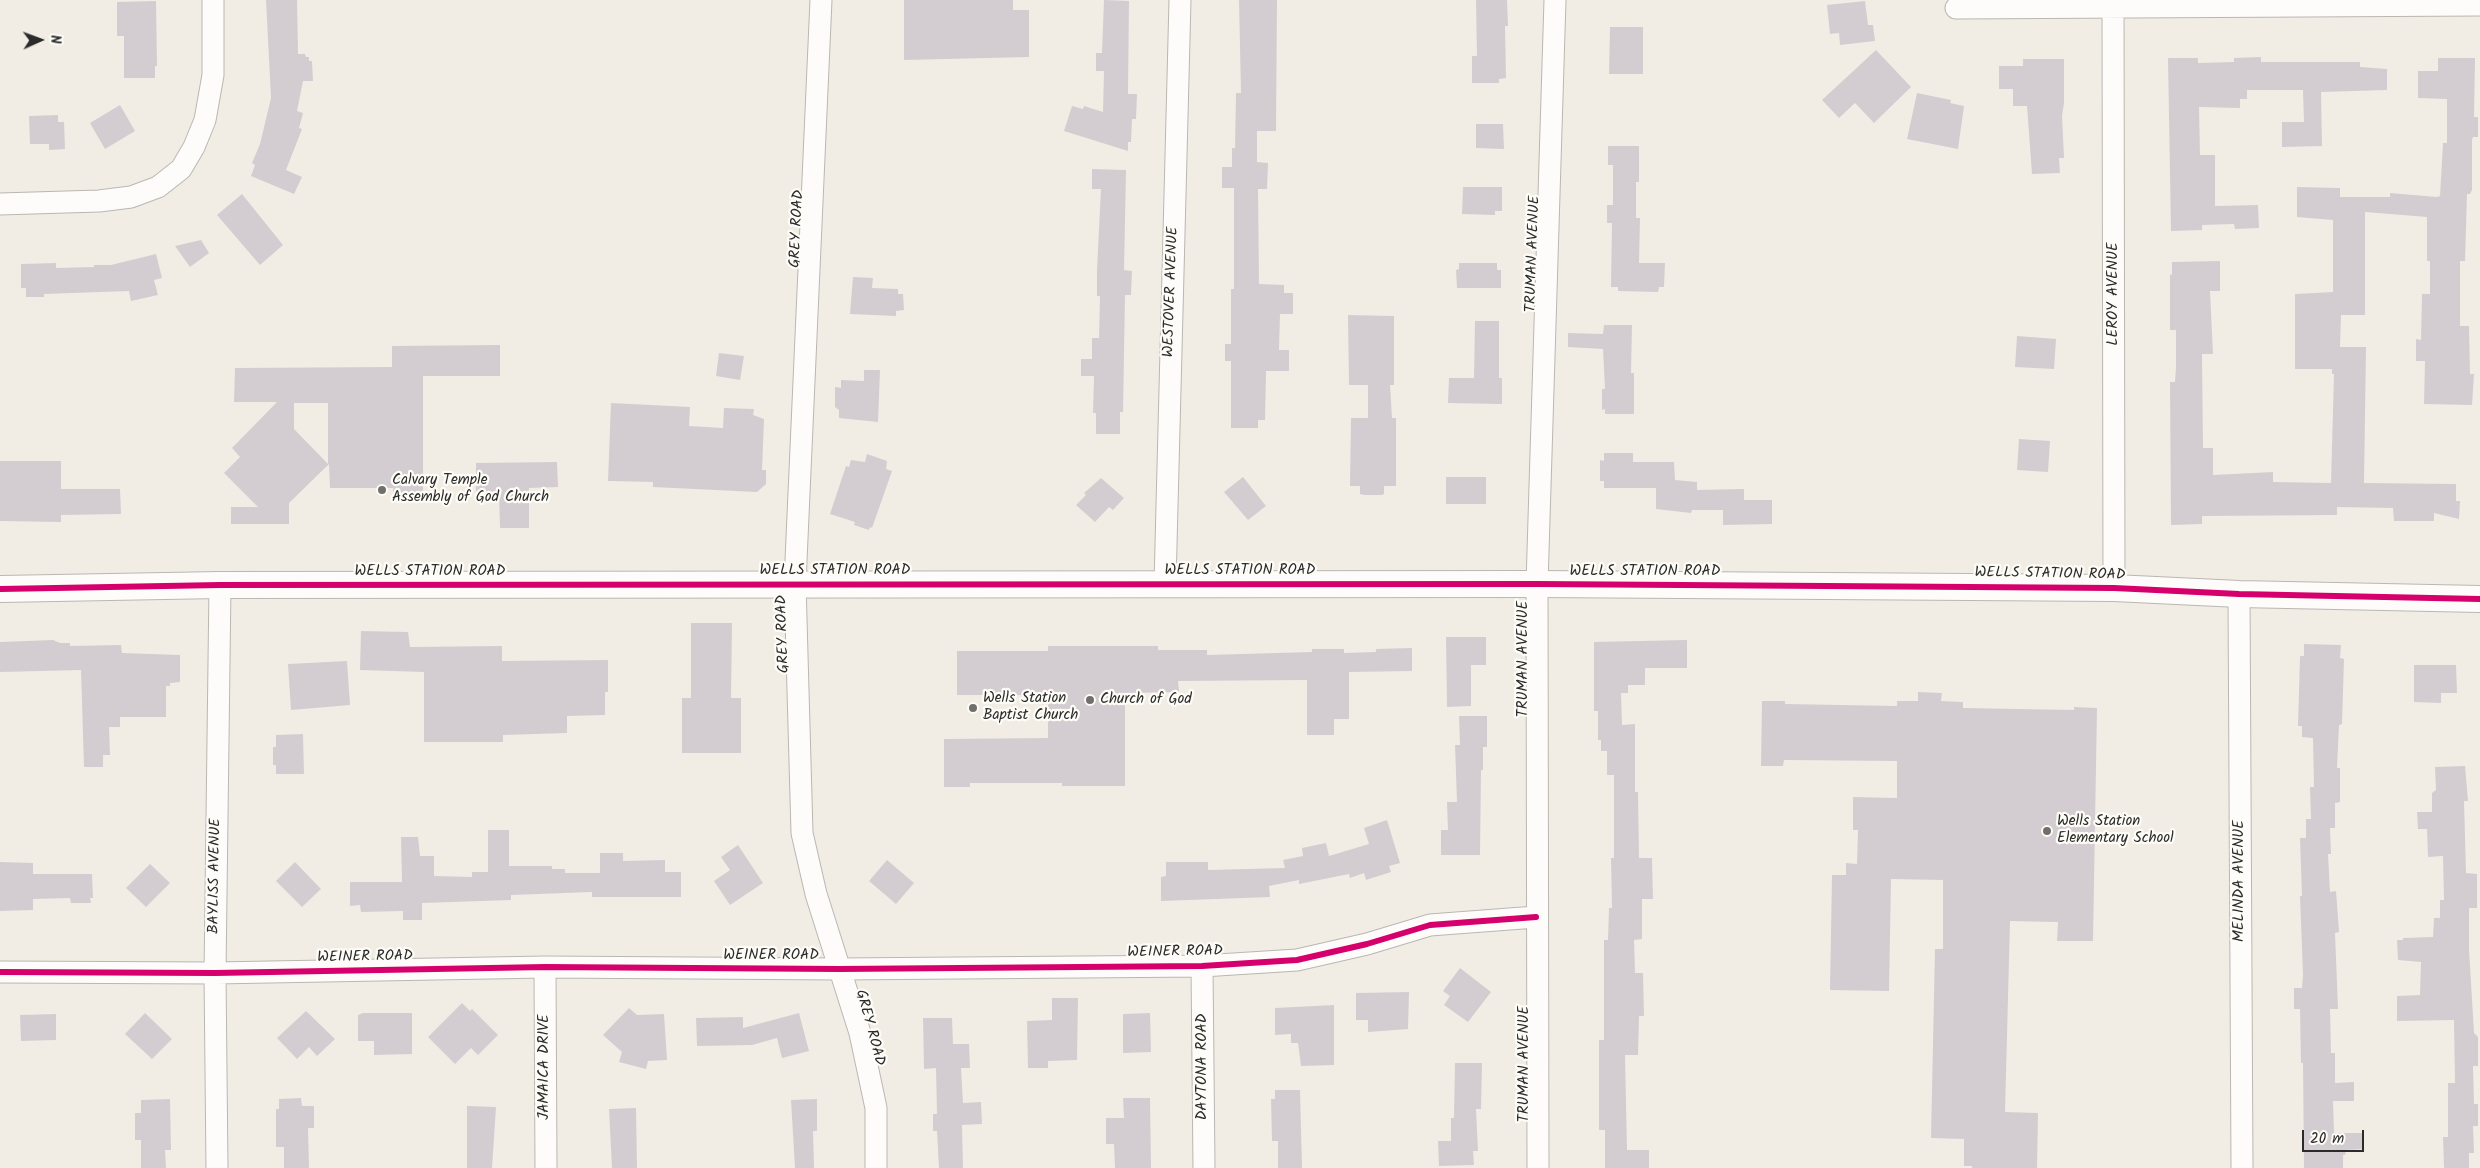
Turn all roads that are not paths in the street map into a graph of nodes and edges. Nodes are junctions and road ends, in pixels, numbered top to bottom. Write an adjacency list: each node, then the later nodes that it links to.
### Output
1 (212, 0): 8 (street)
2 (820, 0): 9 (street, GREY ROAD)
3 (1180, 0): 10 (street, WESTOVER AVENUE)
4 (1555, 0): 11 (street, TRUMAN AVENUE)
5 (2113, 3): 6 (street); 7 (street); 14 (street, LEROY AVENUE)
6 (2480, 5)
7 (1956, 8)
8 (0, 204)
9 (795, 583): 10 (street, WELLS STATION ROAD); 12 (street, WELLS STATION ROAD); 20 (street, GREY ROAD)
10 (1165, 584): 11 (street, WELLS STATION ROAD)
11 (1537, 584): 14 (street, WELLS STATION ROAD); 17 (street, TRUMAN AVENUE)
12 (220, 585): 13 (street, WELLS STATION ROAD); 22 (street, BAYLISS AVENUE)
13 (0, 588)
14 (2114, 588): 15 (street, WELLS STATION ROAD)
15 (2239, 594): 16 (street, WELLS STATION ROAD); 28 (street, MELINDA AVENUE)
16 (2480, 599)
17 (1536, 917): 18 (street, WEINER ROAD); 27 (street, TRUMAN AVENUE)
18 (1202, 966): 20 (street, WEINER ROAD); 26 (street, DAYTONA ROAD)
19 (545, 967): 20 (street, WEINER ROAD); 22 (street, WEINER ROAD); 24 (street, JAMAICA DRIVE)
20 (839, 969): 25 (street, GREY ROAD)
21 (0, 972): 22 (street, WEINER ROAD)
22 (215, 974): 23 (street, BAYLISS AVENUE)
23 (217, 1168)
24 (546, 1168)
25 (876, 1168)
26 (1204, 1168)
27 (1538, 1168)
28 (2242, 1168)

